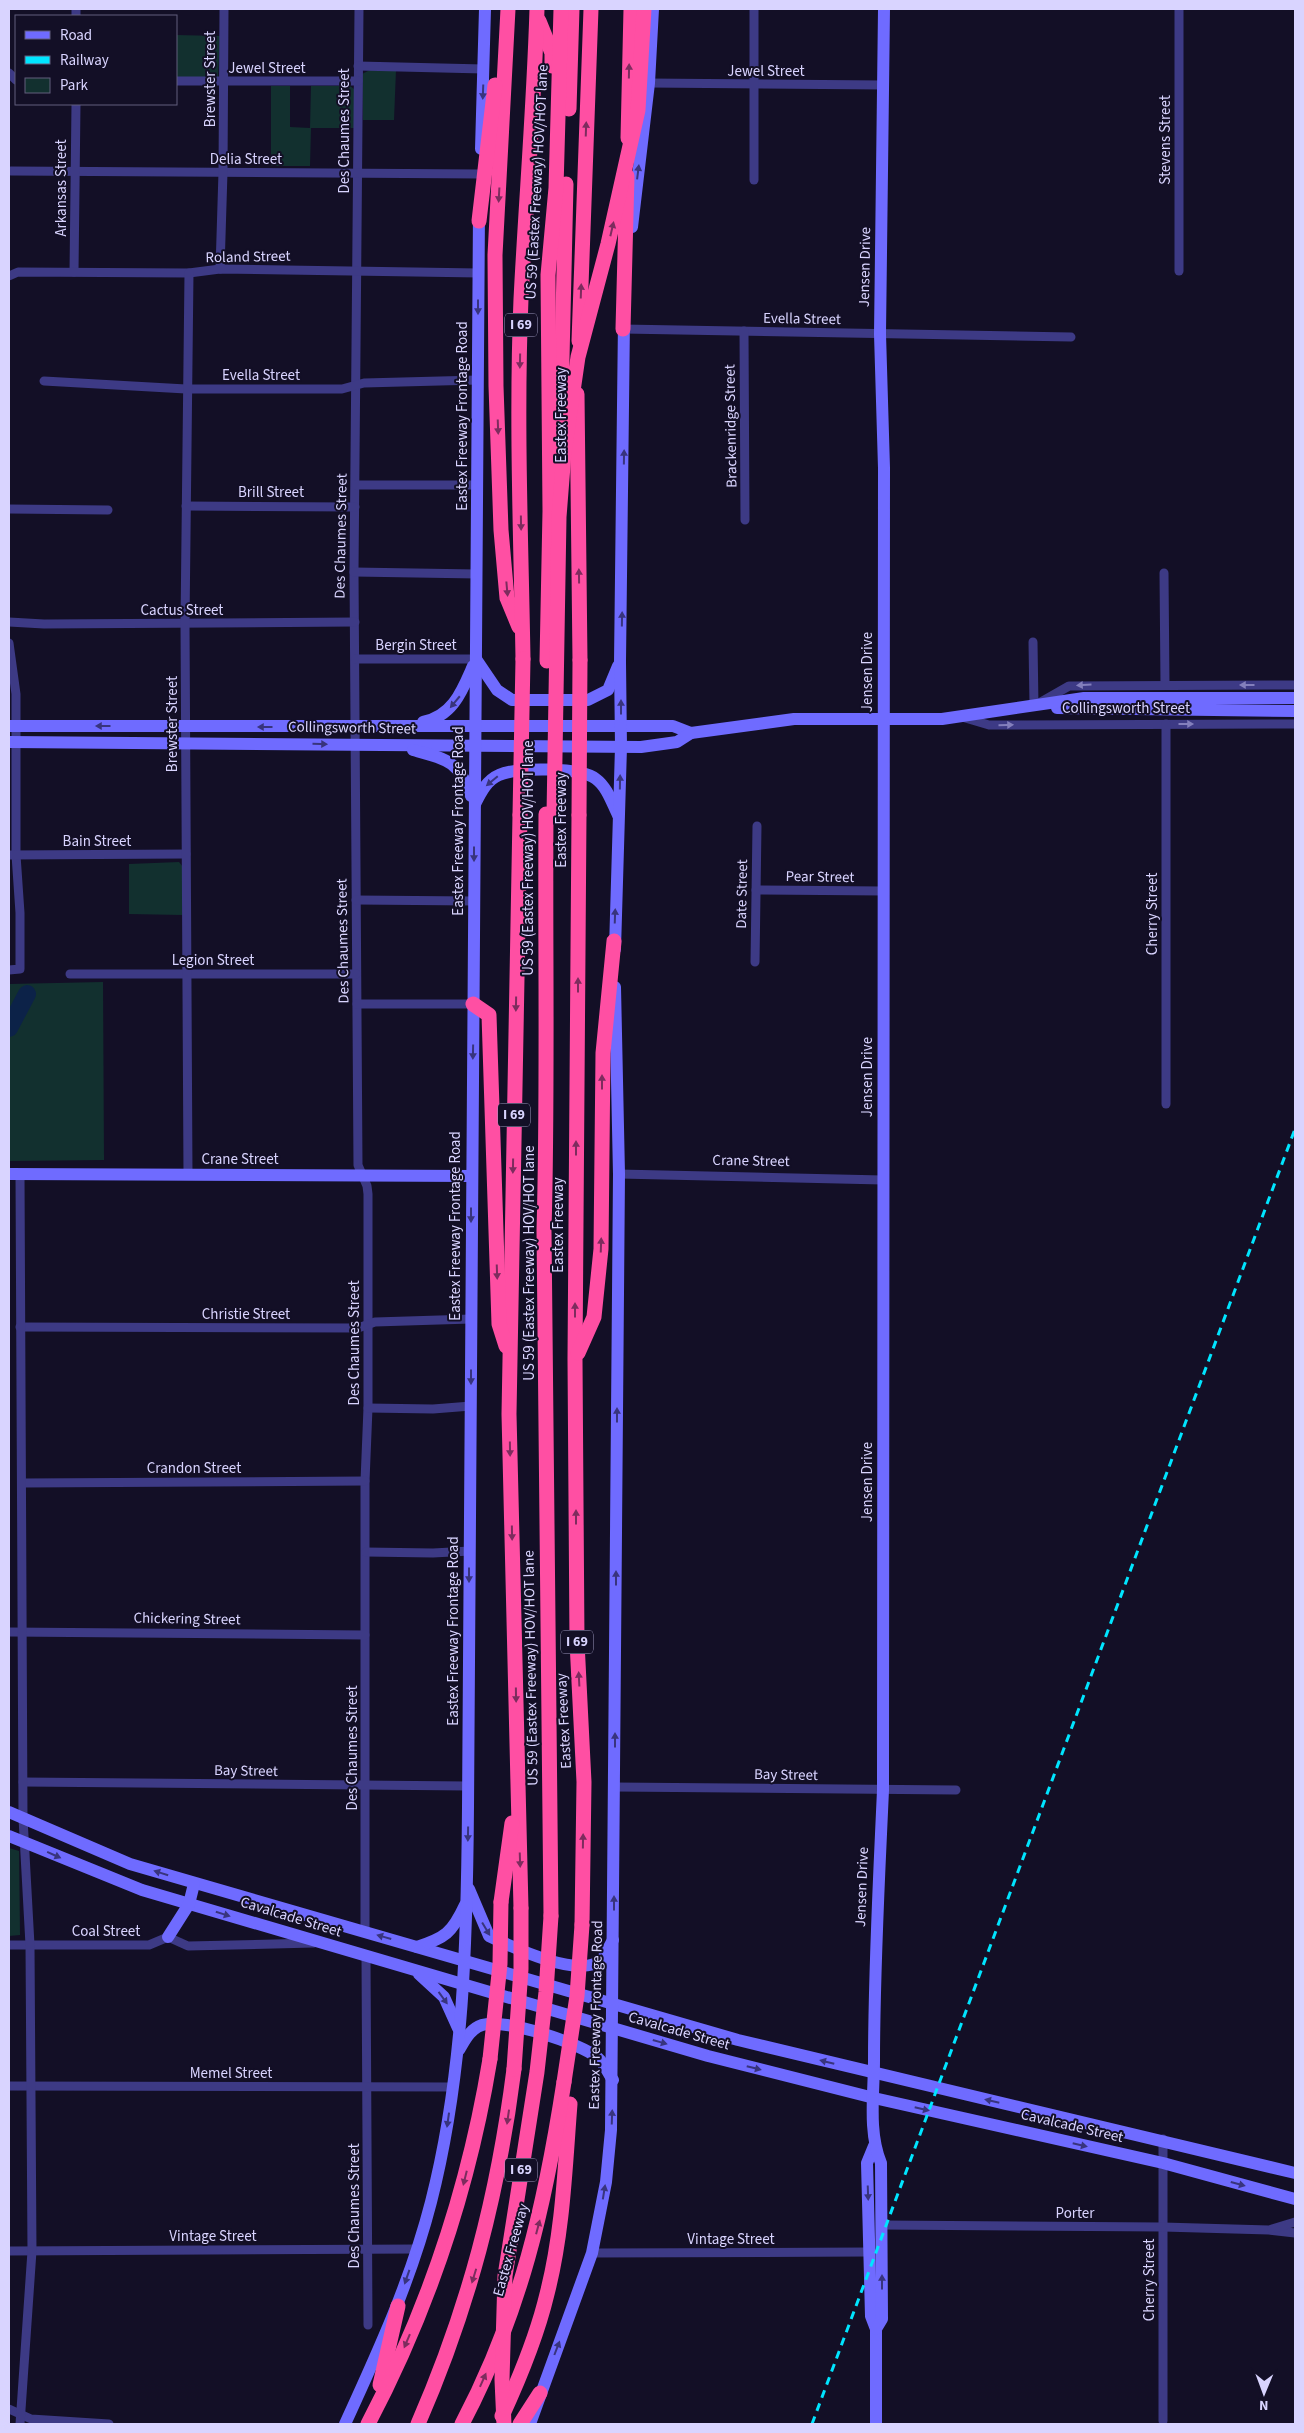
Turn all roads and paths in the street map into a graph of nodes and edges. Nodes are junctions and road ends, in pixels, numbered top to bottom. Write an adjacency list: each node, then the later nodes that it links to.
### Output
1 (224, 9): 19 (street, Brewster Street)
2 (358, 9): 15 (street, Des Chaumes Street)
3 (485, 9): 16 (main road, Eastex Freeway Frontage Road)
4 (506, 9): 30 (highway); 61 (highway, one-way to 61)
5 (562, 9): 37 (highway, US 59 (Eastex Freeway) HOV/HOT lane / I 69)
6 (572, 9): 53 (highway, Eastex Freeway / I 69, bridge)
7 (591, 9): 119 (highway, Eastex Freeway / I 69, one-way to 7, bridge)
8 (631, 9): 39 (highway, one-way to 8)
9 (644, 9): 53 (highway, one-way to 9, bridge)
10 (653, 9): 20 (main road, Eastex Freeway Frontage Road)
11 (754, 9): 21 (street)
12 (884, 9): 22 (main road, Jensen Drive)
13 (1180, 9): 33 (street, Stevens Street)
14 (537, 12): 37 (highway); 61 (highway, Eastex Freeway / I 69, one-way to 61)
15 (358, 66): 16 (street); 18 (street, Des Chaumes Street)
16 (484, 69): 28 (main road, Eastex Freeway Frontage Road, one-way to 28)
17 (178, 81): 19 (street, Jewel Street)
18 (358, 81): 19 (street, Jewel Street); 27 (street, Des Chaumes Street)
19 (224, 82): 26 (street, Brewster Street)
20 (648, 83): 21 (street, Jewel Street); 39 (main road, Eastex Freeway Frontage Road, one-way to 20)
21 (754, 84): 22 (street, Jewel Street); 29 (street)
22 (883, 85): 41 (main road, Jensen Drive)
23 (76, 105): 25 (street, Arkansas Street)
24 (11, 171): 25 (street, Delia Street)
25 (75, 172): 26 (street, Delia Street); 34 (street, Arkansas Street)
26 (223, 172): 27 (street, Delia Street); 31 (street, Brewster Street)
27 (358, 173): 28 (street, Delia Street); 32 (street, Des Chaumes Street)
28 (480, 174): 30 (main road, Eastex Freeway Frontage Road)
29 (754, 180)
30 (479, 221): 36 (main road, Eastex Freeway Frontage Road)
31 (220, 270): 32 (street, Roland Street); 35 (street, Roland Street)
32 (358, 271): 36 (street, Roland Street); 45 (street, Des Chaumes Street)
33 (1179, 271)
34 (74, 272): 35 (street, Roland Street); 38 (street, Roland Street)
35 (189, 273): 46 (street, Brewster Street)
36 (479, 273): 44 (main road, Eastex Freeway Frontage Road, one-way to 44)
37 (548, 274): 91 (highway, US 59 (Eastex Freeway) HOV/HOT lane / I 69)
38 (9, 276)
39 (623, 329): 40 (street, Evella Street); 66 (main road, Eastex Freeway Frontage Road, one-way to 39)
40 (744, 331): 41 (street, Evella Street); 54 (street, Brackenridge Street)
41 (880, 334): 42 (street, Evella Street); 74 (main road, Jensen Drive)
42 (1070, 337)
43 (44, 380): 46 (street, Evella Street)
44 (478, 380): 45 (street, Evella Street); 48 (main road, Eastex Freeway Frontage Road)
45 (355, 385): 46 (street, Evella Street); 47 (street, Des Chaumes Street)
46 (186, 389): 49 (street, Brewster Street)
47 (356, 485): 48 (street); 50 (street, Des Chaumes Street)
48 (477, 485): 57 (main road, Eastex Freeway Frontage Road)
49 (186, 506): 50 (street, Brill Street); 60 (street, Brewster Street)
50 (355, 507): 55 (street, Des Chaumes Street)
51 (9, 510): 52 (street)
52 (108, 510)
53 (559, 518): 91 (highway, Eastex Freeway / I 69, bridge)
54 (745, 520)
55 (354, 572): 57 (street); 59 (street, Des Chaumes Street)
56 (1164, 573): 67 (street)
57 (477, 574): 65 (main road, Eastex Freeway Frontage Road)
58 (9, 622): 60 (street, Cactus Street)
59 (355, 622): 60 (street, Cactus Street); 64 (street, Des Chaumes Street)
60 (186, 624): 80 (street, Brewster Street)
61 (523, 635): 118 (highway, Eastex Freeway / I 69, one-way to 118, bridge)
62 (1033, 642): 71 (street)
63 (9, 643): 77 (street)
64 (356, 659): 65 (street, Bergin Street); 81 (street, Des Chaumes Street)
65 (476, 659): 66 (main road); 78 (main road, one-way to 78); 79 (main road, Eastex Freeway Frontage Road)
66 (620, 662): 82 (main road, Eastex Freeway Frontage Road, one-way to 66)
67 (1165, 685): 68 (street, Collingsworth Street, one-way to 67); 71 (street, Collingsworth Street, one-way to 71)
68 (1295, 685)
69 (1295, 698): 70 (main road, Collingsworth Street)
70 (1173, 704): 71 (main road, Collingsworth Street); 72 (main road, Collingsworth Street)
71 (1034, 706): 73 (main road, Collingsworth Street)
72 (1295, 711)
73 (959, 717): 74 (main road, Collingsworth Street); 75 (street, Collingsworth Street, one-way to 75)
74 (884, 719): 83 (main road, Collingsworth Street); 97 (main road, Jensen Drive)
75 (1166, 724): 76 (street, Collingsworth Street, one-way to 76); 108 (street, Cherry Street)
76 (1295, 724)
77 (12, 726): 80 (main road, Collingsworth Street, one-way to 77); 84 (street)
78 (401, 726): 79 (main road, Collingsworth Street); 81 (main road, Collingsworth Street)
79 (475, 726): 82 (main road, Collingsworth Street); 88 (main road, Eastex Freeway Frontage Road)
80 (187, 727): 81 (main road, Collingsworth Street, one-way to 80); 85 (street, Brewster Street)
81 (355, 727): 86 (street, Des Chaumes Street)
82 (620, 727): 83 (main road, Collingsworth Street); 89 (main road, Eastex Freeway Frontage Road)
83 (691, 733): 89 (main road, Collingsworth Street)
84 (12, 742): 85 (main road, Collingsworth Street); 95 (street)
85 (187, 743): 86 (main road, Collingsworth Street, one-way to 86); 94 (street, Brewster Street)
86 (354, 745): 87 (main road, Collingsworth Street); 98 (street, Des Chaumes Street)
87 (391, 745): 88 (main road, Collingsworth Street); 90 (main road)
88 (475, 746): 89 (main road, Collingsworth Street); 90 (main road, Eastex Freeway Frontage Road)
89 (621, 747): 92 (main road, Eastex Freeway Frontage Road, one-way to 89)
90 (474, 805): 92 (main road, one-way to 90); 99 (main road, Eastex Freeway Frontage Road, one-way to 99)
91 (550, 815): 200 (highway, US 59 (Eastex Freeway) HOV/HOT lane / I 69, bridge)
92 (619, 817): 100 (main road, Eastex Freeway Frontage Road, one-way to 92)
93 (757, 826): 96 (street, Date Street)
94 (186, 854): 95 (street, Bain Street); 104 (street, Brewster Street)
95 (12, 855): 102 (street)
96 (756, 890): 97 (street, Pear Street); 101 (street, Date Street)
97 (883, 892): 114 (main road, Jensen Drive)
98 (356, 900): 99 (street); 105 (street, Des Chaumes Street)
99 (474, 901): 107 (main road, Eastex Freeway Frontage Road)
100 (614, 941): 110 (main road, Eastex Freeway Frontage Road); 119 (highway, one-way to 100)
101 (755, 962)
102 (9, 970)
103 (70, 974): 104 (street, Legion Street)
104 (188, 974): 105 (street, Legion Street); 111 (street, Brewster Street)
105 (356, 974): 106 (street, Des Chaumes Street)
106 (357, 1004): 107 (street); 112 (street, Des Chaumes Street)
107 (473, 1004): 113 (main road, Eastex Freeway Frontage Road, one-way to 113); 118 (highway, one-way to 118)
108 (1166, 1104)
109 (15, 1174): 111 (main road, Crane Street); 117 (street)
110 (619, 1174): 114 (street, Crane Street); 133 (main road, Eastex Freeway Frontage Road, one-way to 110)
111 (188, 1175): 112 (main road, Crane Street)
112 (361, 1176): 113 (main road, Crane Street); 116 (street, Des Chaumes Street)
113 (472, 1176): 115 (main road, Eastex Freeway Frontage Road, one-way to 115)
114 (883, 1180): 134 (main road, Jensen Drive)
115 (471, 1320): 116 (street, Christie Street); 120 (main road, Eastex Freeway Frontage Road, one-way to 120)
116 (369, 1324): 117 (street, Christie Street); 121 (street, Des Chaumes Street)
117 (20, 1328): 123 (street)
118 (510, 1355): 129 (highway, Eastex Freeway / I 69, one-way to 129)
119 (575, 1359): 163 (highway, Eastex Freeway / I 69, one-way to 119, bridge)
120 (471, 1406): 121 (street); 125 (main road, Eastex Freeway Frontage Road)
121 (368, 1408): 122 (street, Des Chaumes Street)
122 (365, 1481): 123 (street, Crandon Street); 124 (street, Des Chaumes Street)
123 (23, 1482): 126 (street)
124 (366, 1552): 125 (street); 128 (street, Des Chaumes Street)
125 (470, 1552): 132 (main road, Eastex Freeway Frontage Road, one-way to 132)
126 (23, 1631): 127 (street, Chickering Street); 128 (street, Chickering Street); 130 (street)
127 (9, 1632)
128 (365, 1635): 131 (street, Des Chaumes Street)
129 (518, 1777): 196 (highway, one-way to 196, bridge); 197 (highway, Eastex Freeway / I 69, one-way to 197, bridge)
130 (24, 1782): 131 (street, Bay Street); 137 (street)
131 (366, 1786): 132 (street, Bay Street); 144 (street, Des Chaumes Street)
132 (468, 1786): 141 (main road, Eastex Freeway Frontage Road, one-way to 141)
133 (615, 1787): 134 (street, Bay Street); 146 (main road, Eastex Freeway Frontage Road, one-way to 133)
134 (882, 1790): 135 (street, Bay Street); 161 (main road, Jensen Drive)
135 (956, 1790)
136 (9, 1812): 137 (main road, Cavalcade Street)
137 (23, 1818): 139 (street); 140 (main road, Cavalcade Street, one-way to 137)
138 (9, 1836): 139 (main road, Cavalcade Street)
139 (25, 1842): 143 (main road, Cavalcade Street, one-way to 143); 149 (street)
140 (194, 1884): 143 (main road); 144 (main road, Cavalcade Street)
141 (468, 1885): 142 (main road, Eastex Freeway Frontage Road); 146 (main road, one-way to 146)
142 (467, 1901): 150 (main road); 152 (main road, Eastex Freeway Frontage Road)
143 (189, 1904): 145 (main road); 147 (main road, Cavalcade Street, one-way to 147)
144 (365, 1932): 150 (main road, Cavalcade Street, one-way to 144)
145 (168, 1937): 147 (street); 149 (street, Coal Street)
146 (613, 1938): 155 (main road, Eastex Freeway Frontage Road)
147 (319, 1943): 151 (main road, Cavalcade Street)
148 (9, 1945): 149 (street, Coal Street)
149 (30, 1945): 165 (street)
150 (417, 1947): 152 (main road, Cavalcade Street)
151 (366, 1957): 153 (main road, Cavalcade Street); 166 (street, Des Chaumes Street)
152 (464, 1961): 154 (main road, Eastex Freeway Frontage Road); 155 (main road, Cavalcade Street)
153 (416, 1971): 154 (main road, Cavalcade Street); 157 (main road, one-way to 157)
154 (464, 1985): 156 (main road, Cavalcade Street); 157 (main road, Eastex Freeway Frontage Road)
155 (613, 2004): 156 (main road, Eastex Freeway Frontage Road); 158 (main road, Cavalcade Street)
156 (613, 2029): 160 (main road, Cavalcade Street, one-way to 160); 162 (main road, Eastex Freeway Frontage Road)
157 (460, 2032): 159 (main road, Eastex Freeway Frontage Road)
158 (738, 2040): 160 (main road); 161 (main road, Cavalcade Street, one-way to 158)
159 (457, 2054): 162 (main road); 167 (main road, Eastex Freeway Frontage Road)
160 (732, 2062): 168 (main road, Cavalcade Street, one-way to 168)
161 (874, 2073): 168 (main road, Jensen Drive); 169 (main road, Cavalcade Street, one-way to 161)
162 (613, 2080): 184 (main road, Eastex Freeway Frontage Road, one-way to 162)
163 (568, 2083): 198 (highway, Eastex Freeway / I 69, one-way to 163); 199 (highway, bridge)
164 (9, 2086): 165 (street, Memel Street)
165 (32, 2086): 166 (street, Memel Street); 182 (street)
166 (367, 2087): 167 (street, Memel Street); 180 (street, Des Chaumes Street)
167 (452, 2087): 179 (main road, Eastex Freeway Frontage Road, one-way to 179)
168 (874, 2098): 170 (main road, Jensen Drive); 171 (main road, Cavalcade Street, one-way to 171)
169 (1162, 2140): 171 (street, Cherry Street); 172 (main road, Cavalcade Street)
170 (874, 2146): 175 (main road, Jensen Drive); 183 (main road, Jensen Drive, one-way to 183)
171 (1162, 2163): 173 (main road, Cavalcade Street, one-way to 173); 176 (street, Cherry Street)
172 (1295, 2173)
173 (1295, 2199)
174 (1295, 2222): 177 (street, Porter)
175 (881, 2225): 176 (street, Porter); 187 (main road, Jensen Drive, one-way to 175)
176 (1163, 2227): 177 (street, Porter); 191 (street, Cherry Street)
177 (1269, 2230): 178 (street, Porter)
178 (1295, 2233)
179 (417, 2249): 180 (street, Vintage Street); 185 (main road, Eastex Freeway Frontage Road, one-way to 185)
180 (368, 2250): 182 (street, Vintage Street); 186 (street, Des Chaumes Street)
181 (9, 2251): 182 (street, Vintage Street)
182 (32, 2251): 190 (street)
183 (870, 2252): 184 (street, Vintage Street); 187 (main road, Jensen Drive)
184 (592, 2253): 188 (main road, Eastex Freeway Frontage Road, one-way to 184)
185 (398, 2306): 195 (main road, Eastex Freeway Frontage Road); 196 (highway)
186 (368, 2325)
187 (876, 2329): 201 (main road, Jensen Drive)
188 (540, 2393): 192 (highway)
189 (9, 2409): 190 (street)
190 (20, 2414): 193 (street); 194 (street)
191 (1163, 2421)
192 (528, 2423)
193 (20, 2424)
194 (109, 2424)
195 (345, 2424)
196 (368, 2424)
197 (418, 2424)
198 (462, 2424)
199 (498, 2424)
200 (504, 2424)
201 (876, 2424)

